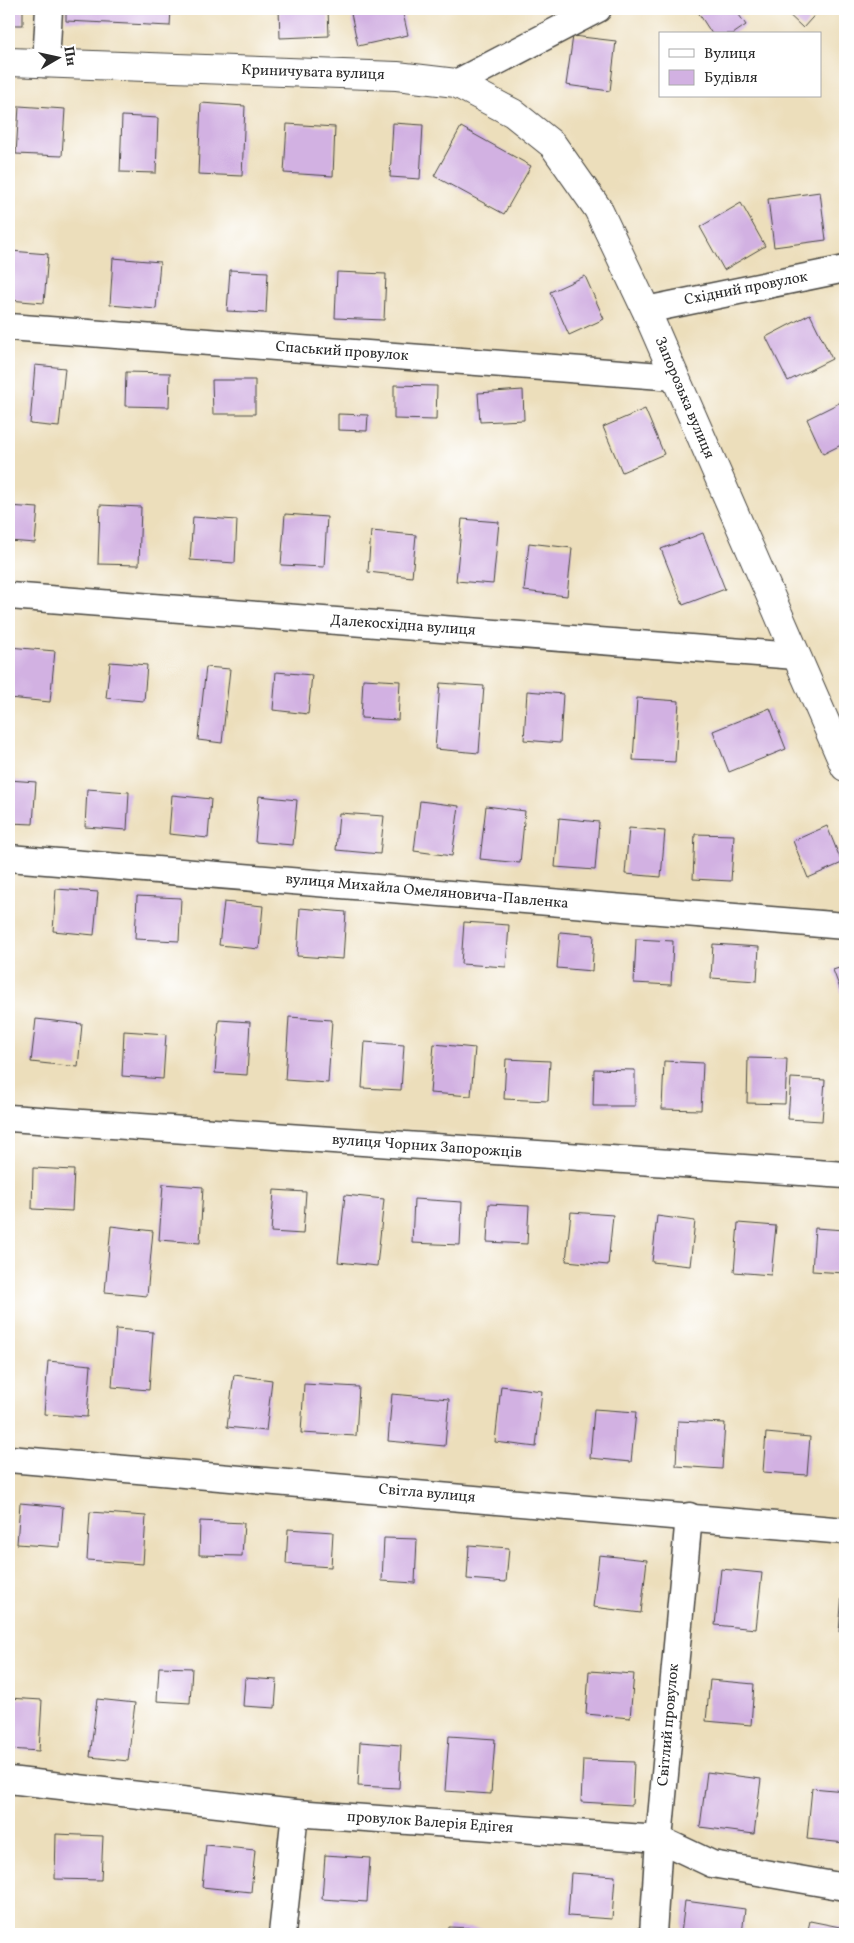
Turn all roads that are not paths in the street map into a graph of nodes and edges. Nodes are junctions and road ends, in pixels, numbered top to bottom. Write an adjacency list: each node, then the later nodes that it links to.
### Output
1 (49, 9): 4 (street)
2 (598, 9): 5 (street)
3 (9, 62): 4 (street, Криничувата вулиця)
4 (46, 64): 5 (street, Криничувата вулиця)
5 (456, 83): 7 (street, Запорозька вулиця)
6 (845, 269): 7 (street, Східний провулок)
7 (646, 310): 9 (street, Запорозька вулиця)
8 (9, 327): 9 (street, Спаський провулок)
9 (674, 377): 11 (street, Запорозька вулиця)
10 (9, 596): 11 (street, Далекосхідна вулиця)
11 (796, 656): 12 (street, Запорозька вулиця)
12 (845, 766)
13 (9, 858): 14 (street, вулиця Михайла Омеляновича-Павленка)
14 (845, 926)
15 (9, 1118): 16 (street, вулиця Чорних Запорожців)
16 (845, 1175)
17 (9, 1459): 18 (street, Світла вулиця)
18 (688, 1516): 19 (street, Світла вулиця); 22 (street, Світлий провулок)
19 (845, 1531)
20 (9, 1780): 21 (street, провулок Валерія Едігея)
21 (295, 1813): 22 (street, провулок Валерія Едігея); 24 (street)
22 (659, 1839): 23 (street, провулок Валерія Едігея); 25 (street, Світлий провулок)
23 (845, 1888)
24 (282, 1934)
25 (653, 1934)

